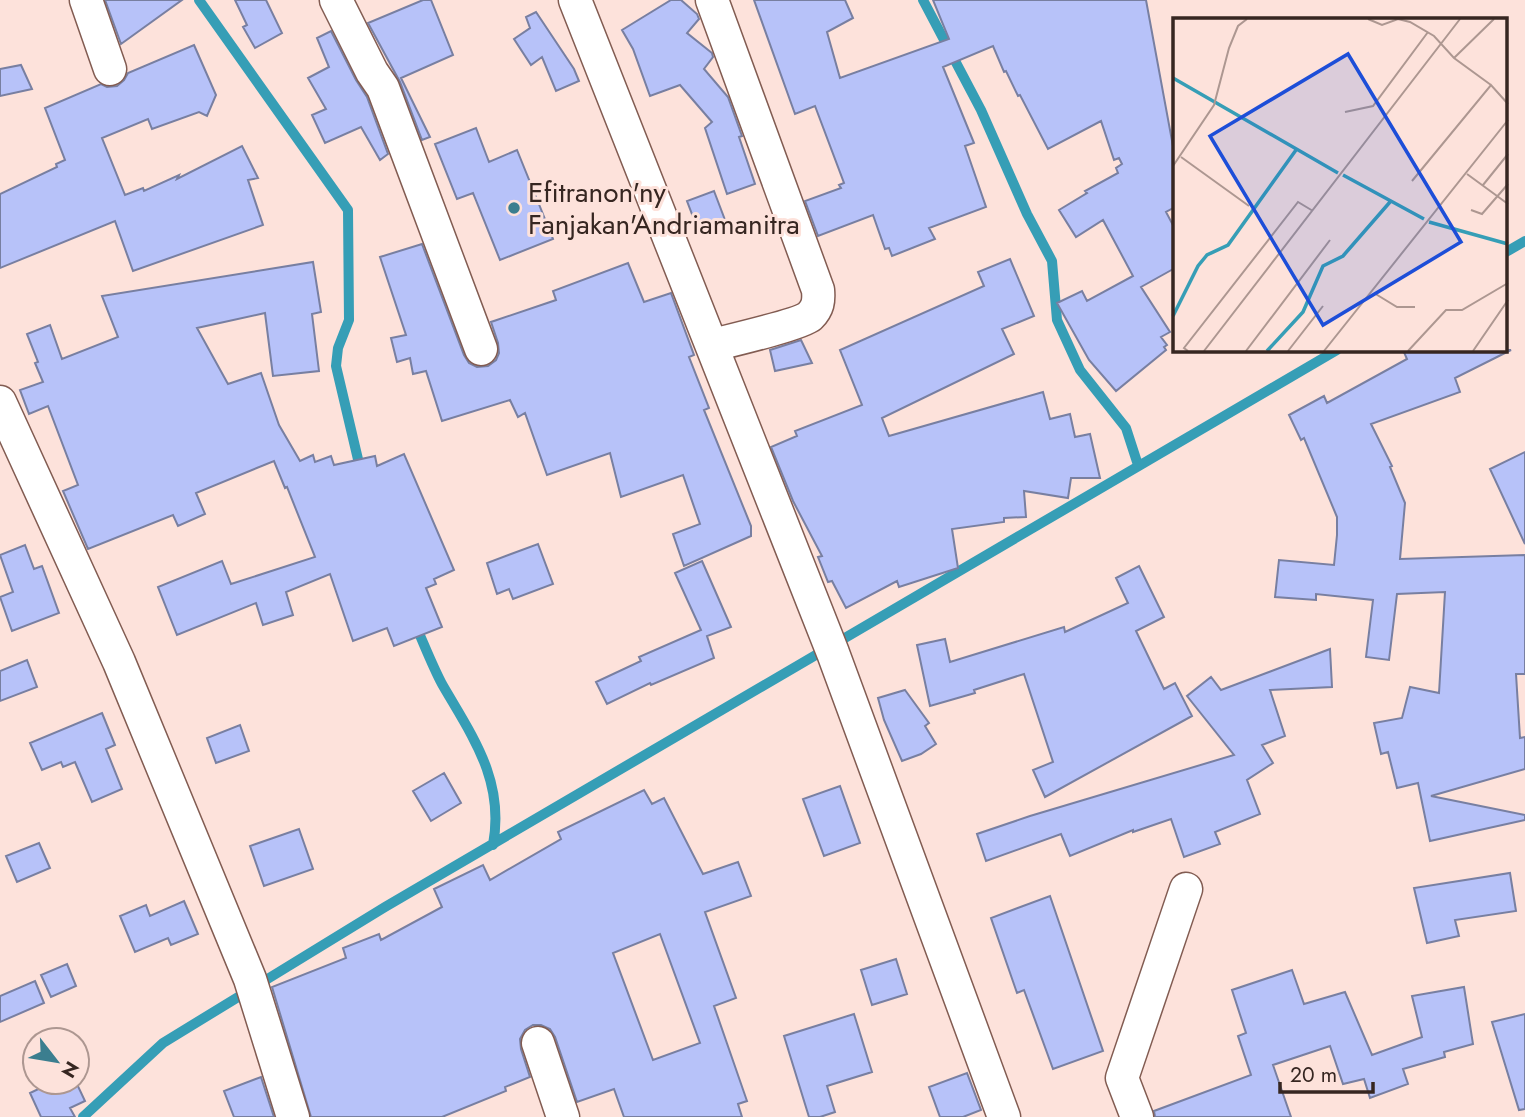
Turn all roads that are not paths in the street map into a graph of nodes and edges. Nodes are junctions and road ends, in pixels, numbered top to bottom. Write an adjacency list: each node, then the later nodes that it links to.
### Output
1 (86, 0): 5 (street)
2 (337, 0): 7 (street)
3 (575, 0): 6 (street)
4 (712, 0): 6 (street)
5 (110, 69)
6 (713, 345): 13 (street)
7 (481, 349)
8 (2, 413): 11 (street)
9 (1186, 889): 14 (street)
10 (538, 1043): 12 (street)
11 (293, 1117)
12 (563, 1117)
13 (1004, 1117)
14 (1138, 1117)

